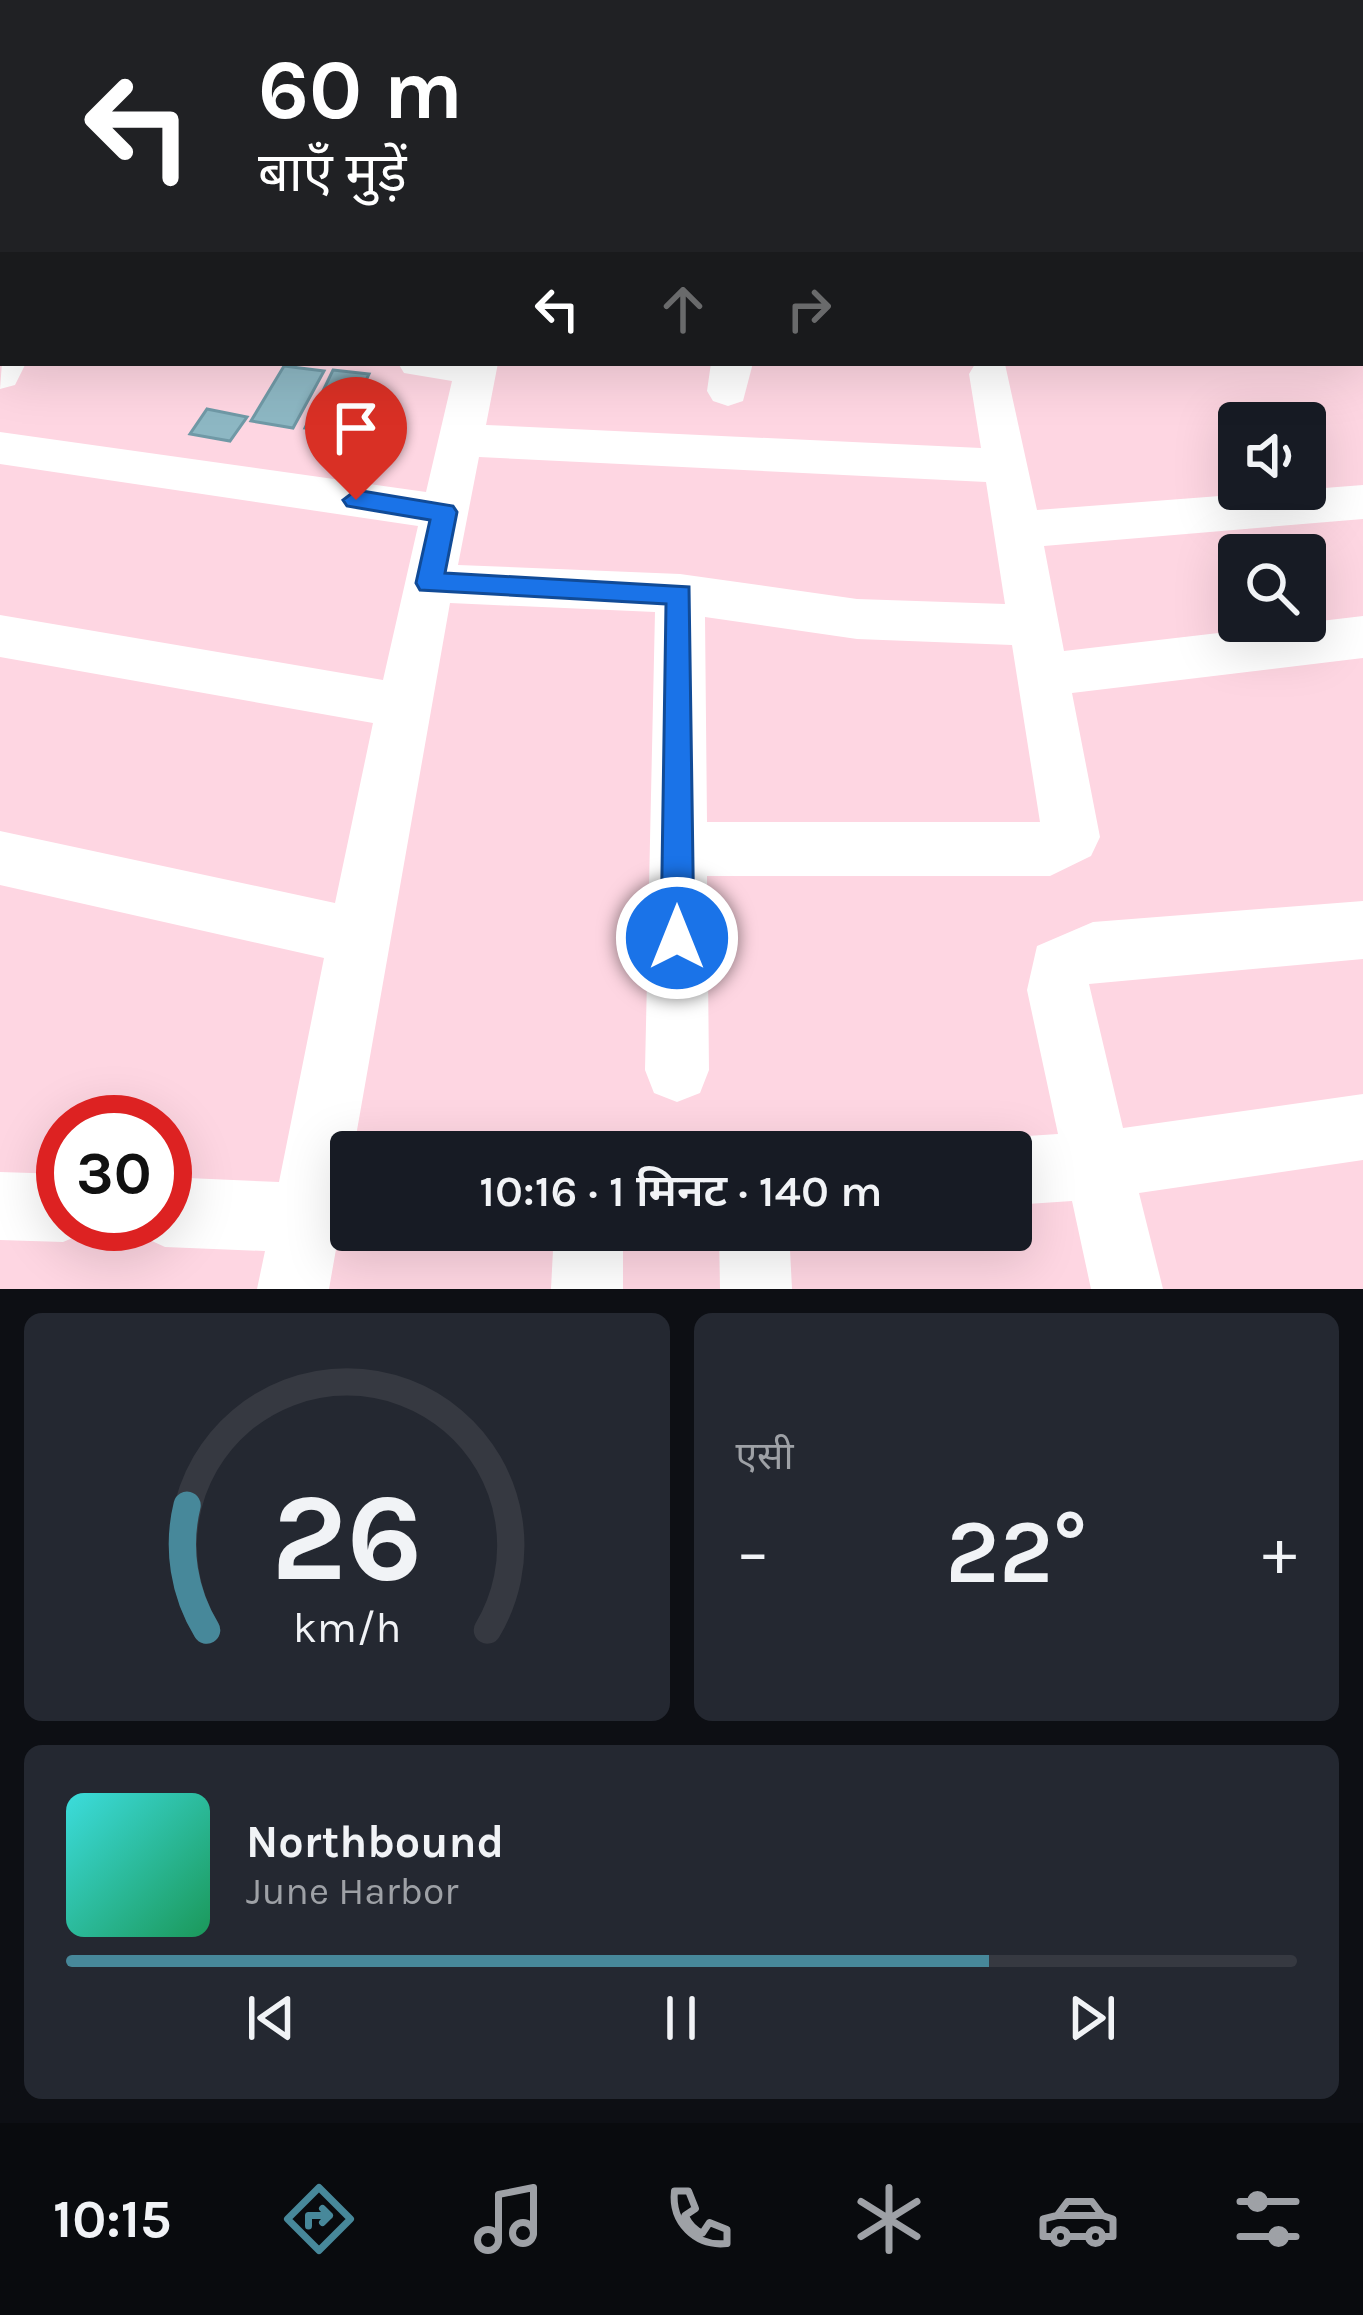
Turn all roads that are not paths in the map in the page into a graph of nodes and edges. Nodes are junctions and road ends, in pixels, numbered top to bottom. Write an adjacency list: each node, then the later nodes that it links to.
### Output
1 (476, 366): 3 (street)
2 (990, 374): 5 (street)
3 (460, 440): 5 (street); 7 (street)
4 (0, 448): 7 (street)
5 (1005, 466): 8 (street)
6 (1363, 502): 8 (street)
7 (444, 512): 9 (street)
8 (1015, 530): 13 (street)
9 (430, 583): 10 (street); 14 (street)
10 (680, 594): 13 (street); 15 (street)
11 (0, 636): 14 (street)
12 (1363, 637): 13 (street)
13 (1035, 650): 15 (street)
14 (404, 706): 18 (street)
15 (678, 849): 19 (street)
16 (0, 858): 18 (street)
17 (1363, 930): 21 (street)
18 (358, 938): 26 (street)
19 (677, 1070)
20 (1363, 1127): 21 (street)
21 (1098, 1166): 22 (street); 30 (street)
22 (1032, 1171)
23 (0, 1206): 24 (street)
24 (36, 1207)
25 (192, 1213): 26 (street)
26 (307, 1218): 28 (street)
27 (755, 1251): 29 (street)
28 (293, 1289)
29 (756, 1289)
30 (1127, 1289)

